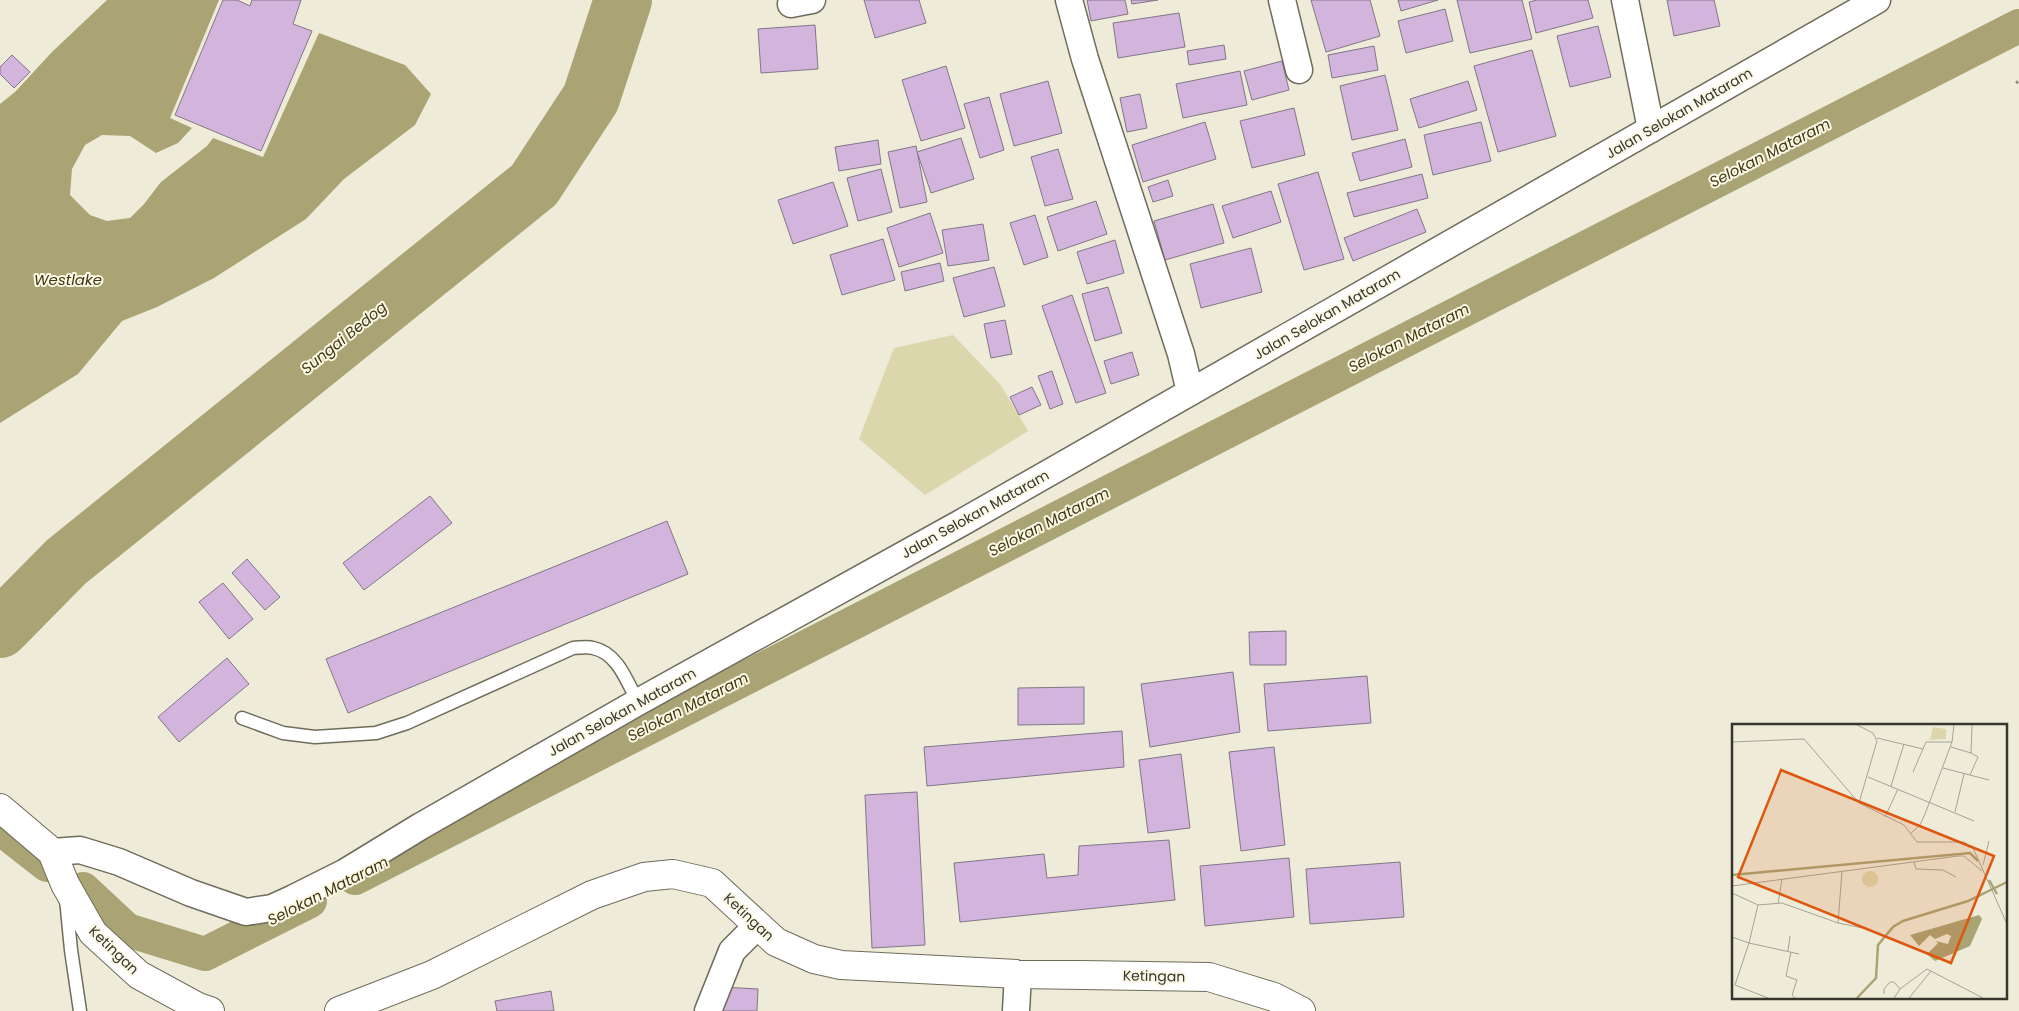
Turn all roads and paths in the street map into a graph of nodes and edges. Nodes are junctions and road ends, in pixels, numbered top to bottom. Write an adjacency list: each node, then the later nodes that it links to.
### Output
1 (1069, 0): 7 (street)
2 (1282, 0): 5 (street)
3 (1625, 0): 6 (street)
4 (1877, 0): 6 (street, Jalan Selokan Mataram)
5 (1299, 70)
6 (1651, 128): 7 (street, Jalan Selokan Mataram)
7 (1190, 392): 8 (street, Jalan Selokan Mataram)
8 (638, 702): 9 (lane); 11 (street, Jalan Selokan Mataram)
9 (242, 718)
10 (0, 808): 11 (street)
11 (42, 843): 12 (street, Ketingan)
12 (65, 884): 16 (lane); 17 (street, Ketingan)
13 (758, 925): 14 (street, Ketingan); 18 (street, Ketingan); 19 (street)
14 (1018, 974): 15 (street, Ketingan); 20 (street)
15 (1274, 1004): 21 (street, Ketingan)
16 (80, 1011)
17 (210, 1011)
18 (339, 1011)
19 (708, 1011)
20 (1016, 1011)
21 (1301, 1011)

